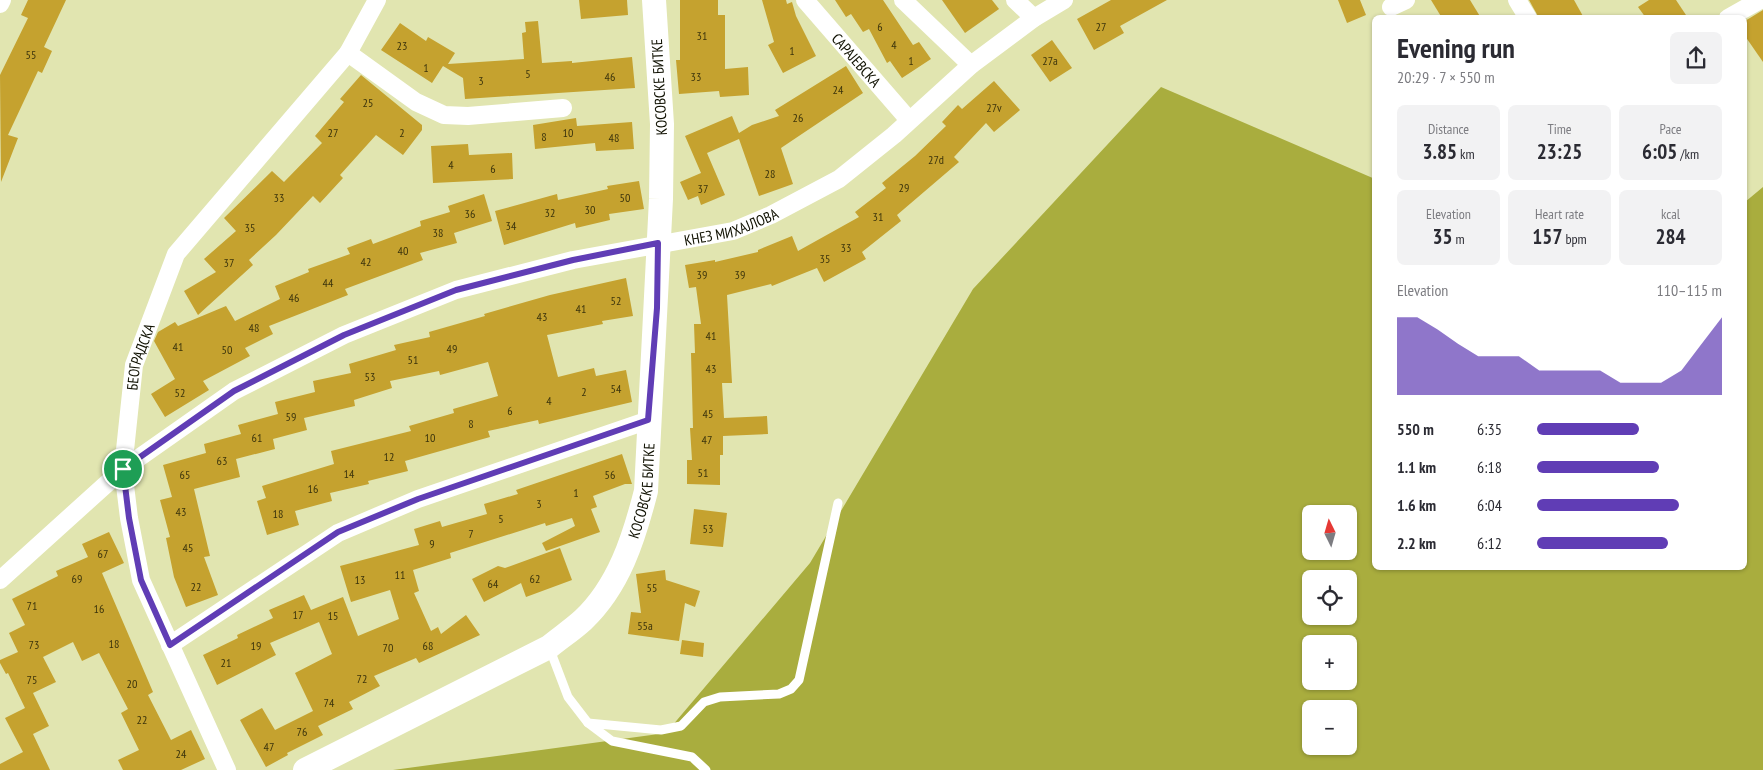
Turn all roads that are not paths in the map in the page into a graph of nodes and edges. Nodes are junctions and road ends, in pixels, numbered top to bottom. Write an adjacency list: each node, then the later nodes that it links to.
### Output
1 (2, 0): 10 (street)
2 (377, 0): 14 (street, БЕОГРАДСКА)
3 (654, 0): 18 (street, КОСОВСКЕ БИТКЕ)
4 (805, 0): 17 (street, САРАЈЕВСКА)
5 (903, 0): 15 (street)
6 (1015, 0): 13 (street)
7 (1516, 0): 11 (street)
8 (1760, 0): 12 (street)
9 (1060, 1): 13 (street, КНЕЗ МИХАЈЛОВА)
10 (0, 4)
11 (1526, 15)
12 (1733, 15)
13 (1034, 18): 15 (street, КНЕЗ МИХАЈЛОВА)
14 (348, 53): 16 (street); 20 (street, БЕОГРАДСКА)
15 (971, 65): 17 (street, КНЕЗ МИХАЈЛОВА)
16 (563, 108)
17 (909, 120): 18 (street, КНЕЗ МИХАЈЛОВА)
18 (658, 243): 19 (street, КОСОВСКЕ БИТКЕ); 20 (street, КНЕЗ МИХАЈЛОВА)
19 (648, 420): 23 (street); 24 (street, КОСОВСКЕ БИТКЕ)
20 (123, 469): 22 (street, КНЕЗ МИХАЈЛОВА); 23 (street, БЕОГРАДСКА)
21 (838, 503): 25 (lane)
22 (0, 580)
23 (170, 645): 26 (street, БЕОГРАДСКА)
24 (549, 647): 25 (lane); 27 (street, КОСОВСКЕ БИТКЕ)
25 (588, 723): 28 (lane)
26 (227, 770)
27 (306, 770)
28 (706, 770)

